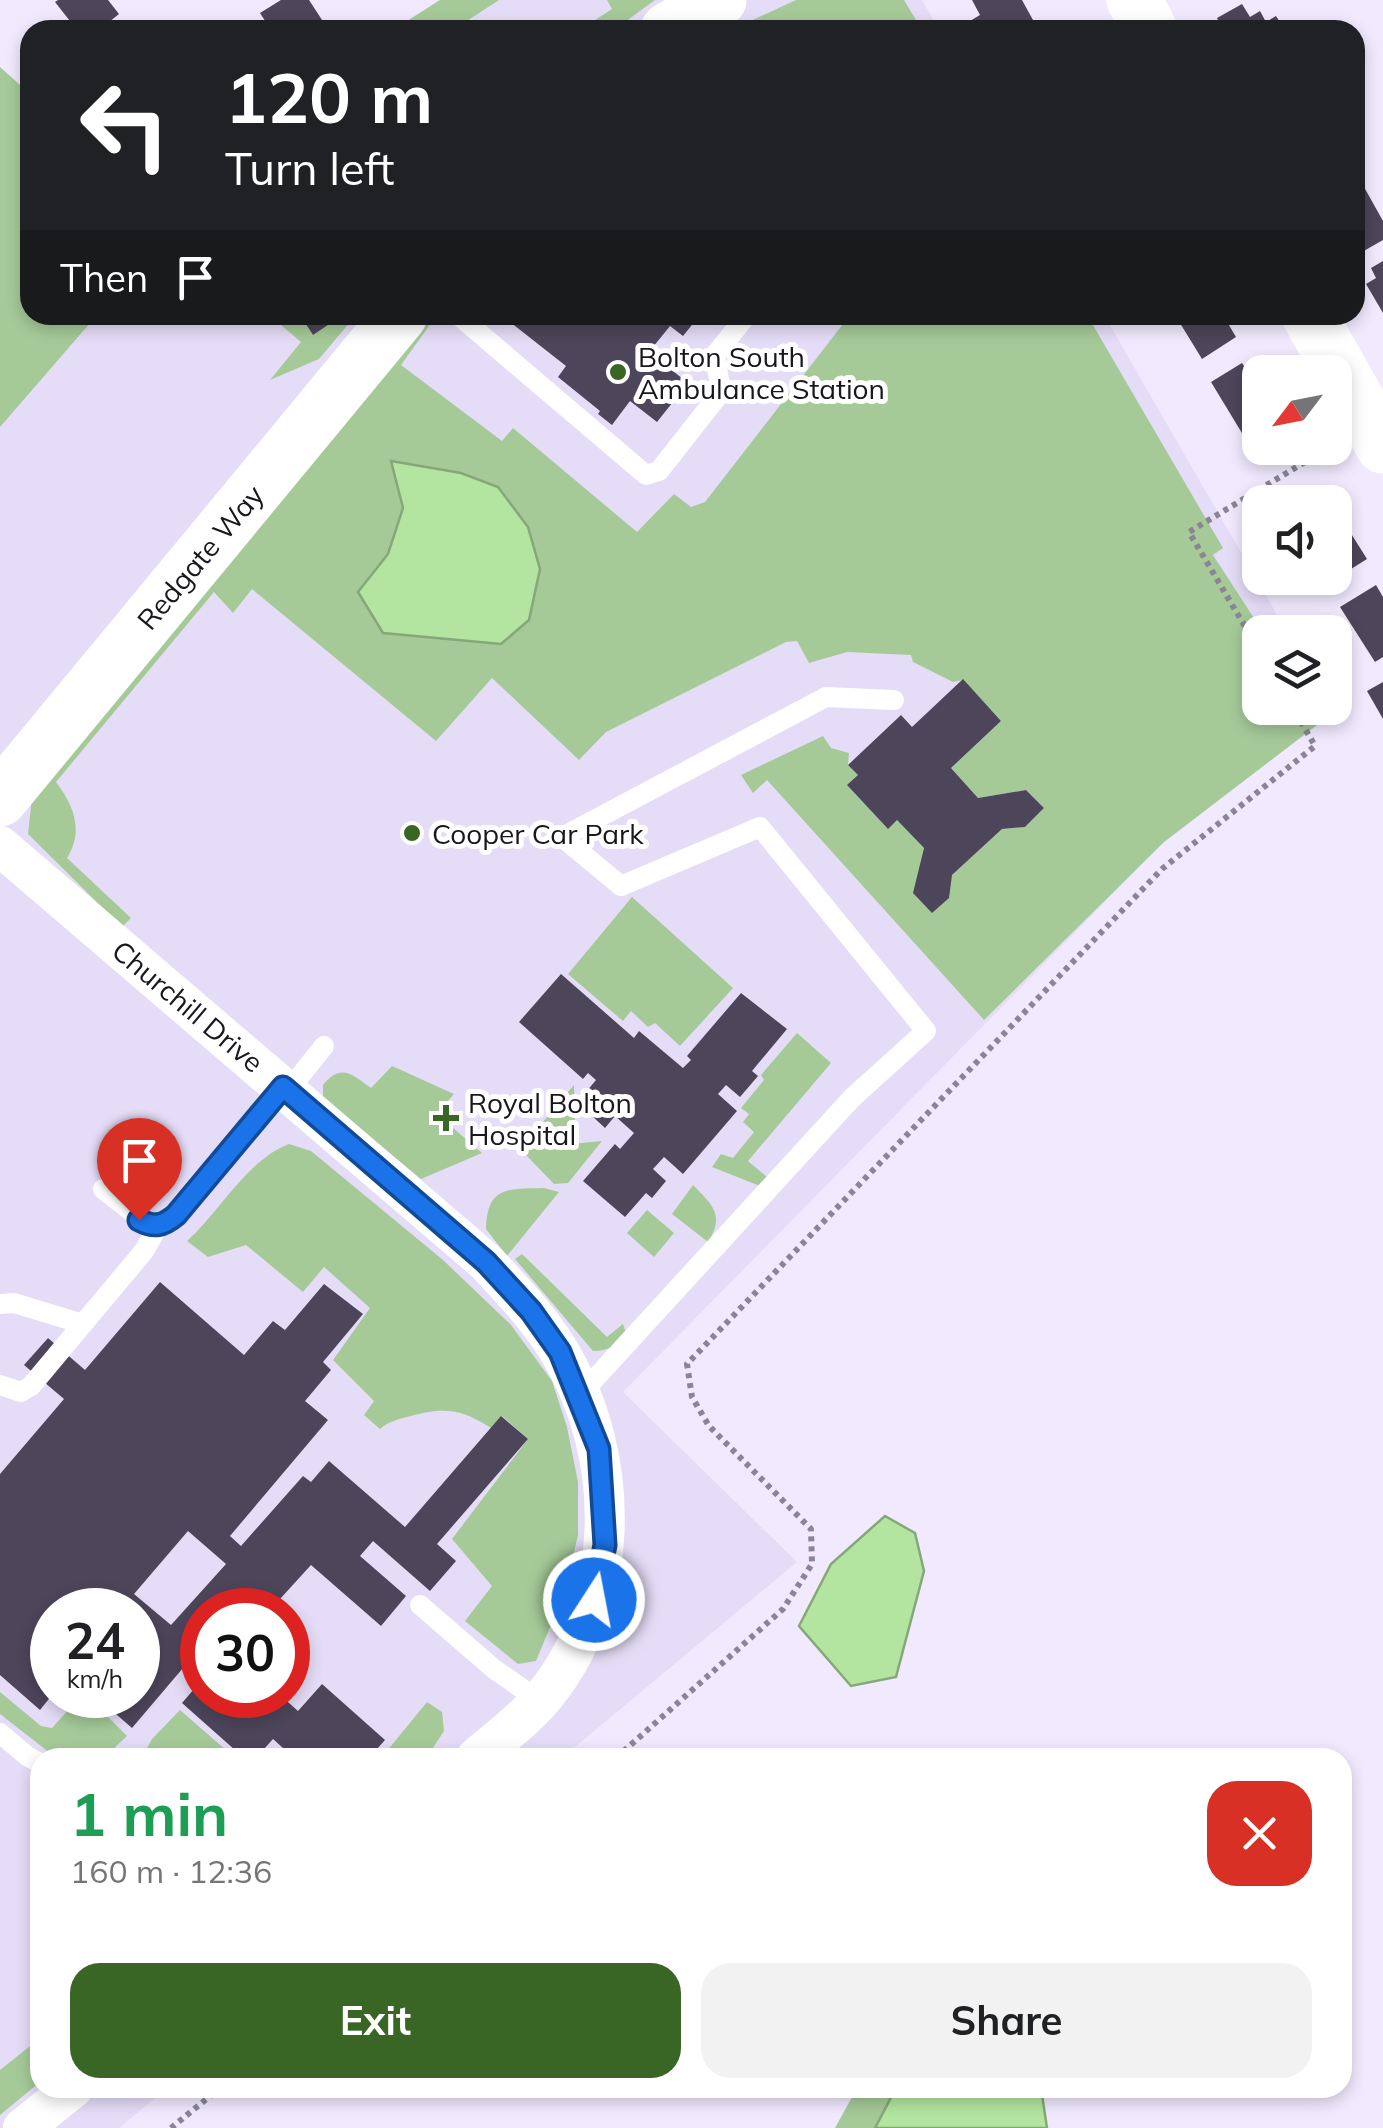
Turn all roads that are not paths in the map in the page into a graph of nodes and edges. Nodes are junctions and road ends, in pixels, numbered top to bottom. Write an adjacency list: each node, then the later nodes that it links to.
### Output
1 (719, 0): 2 (street)
2 (685, 20)
3 (392, 325): 9 (street, Redgate Way)
4 (477, 325): 5 (lane)
5 (739, 325)
6 (1315, 325): 7 (street)
7 (1383, 446)
8 (894, 700): 18 (lane)
9 (0, 798)
10 (0, 846): 12 (street, Churchill Drive)
11 (324, 1046): 12 (lane)
12 (285, 1089): 14 (lane); 18 (street, Churchill Drive)
13 (103, 1189): 14 (lane)
14 (159, 1226): 16 (lane)
15 (0, 1304): 16 (lane)
16 (83, 1324): 17 (lane)
17 (0, 1385)
18 (580, 1395): 20 (street, Churchill Drive)
19 (420, 1605): 20 (lane)
20 (540, 1700): 22 (street, Churchill Drive)
21 (0, 1733): 23 (lane)
22 (487, 1748)
23 (30, 1755)
24 (60, 2098): 25 (street)
25 (23, 2128)

